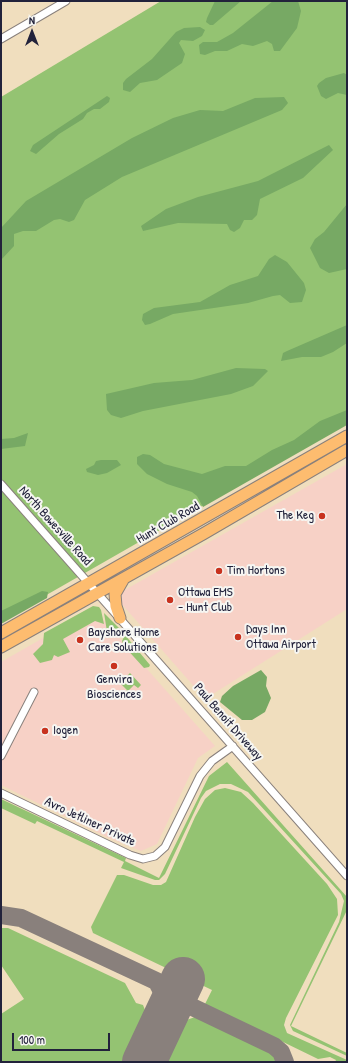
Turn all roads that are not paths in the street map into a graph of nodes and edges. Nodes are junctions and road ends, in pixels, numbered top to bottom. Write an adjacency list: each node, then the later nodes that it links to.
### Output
1 (66, 1): 2 (street)
2 (1, 39)
3 (347, 436): 7 (main road, Hunt Club Road)
4 (347, 450): 6 (main road, Hunt Club Road)
5 (1, 484): 7 (street, North Bowesville Road)
6 (124, 578): 8 (main road, Hunt Club Road); 9 (main road)
7 (90, 583): 8 (street, Paul Benoit Driveway); 10 (main road, Hunt Club Road)
8 (98, 592): 9 (street, Paul Benoit Driveway); 11 (main road, Hunt Club Road)
9 (120, 618): 13 (street, Paul Benoit Driveway)
10 (1, 633)
11 (1, 646)
12 (34, 692): 14 (street)
13 (233, 746): 15 (street, Avro Jetliner Private); 16 (street, Paul Benoit Driveway)
14 (1, 756)
15 (1, 793)
16 (347, 876)

